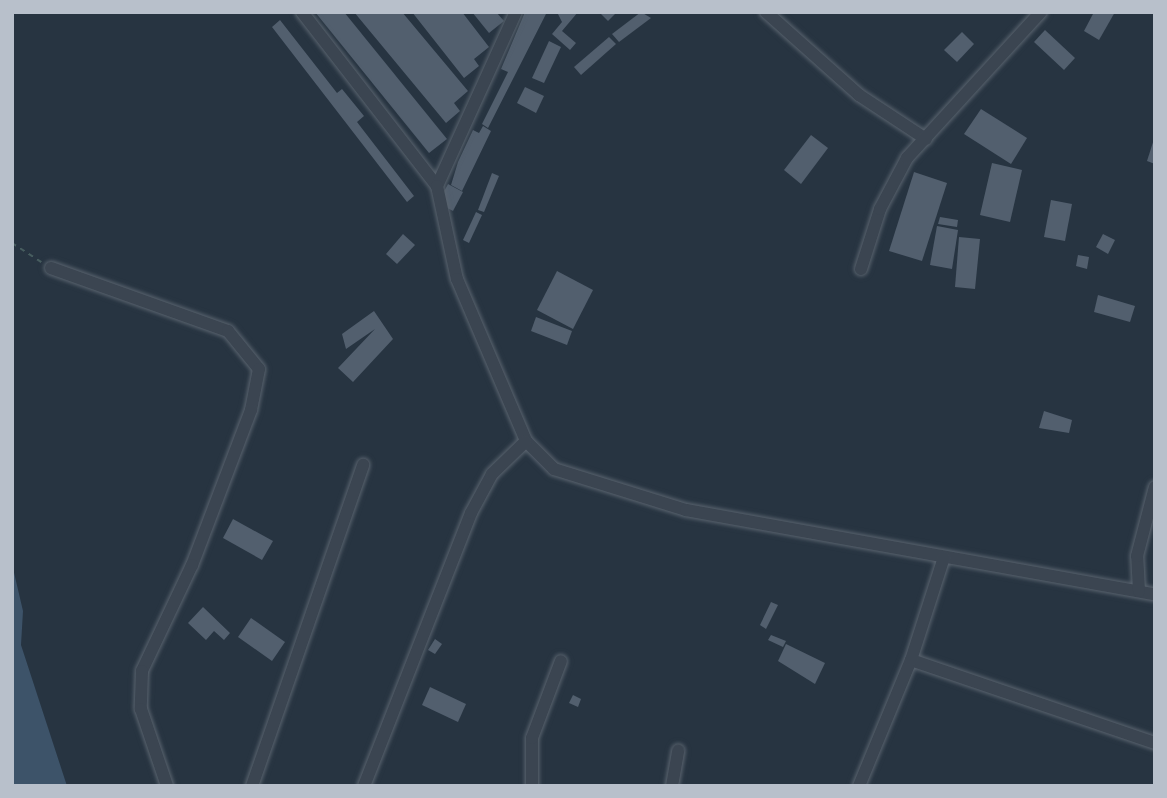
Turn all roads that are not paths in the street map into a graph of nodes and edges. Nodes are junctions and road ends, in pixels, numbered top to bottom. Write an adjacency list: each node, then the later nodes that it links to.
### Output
1 (302, 12): 6 (street)
2 (516, 12): 6 (street)
3 (766, 12): 5 (street)
4 (1041, 12): 5 (street)
5 (926, 139): 8 (street)
6 (437, 187): 9 (street)
7 (51, 268): 19 (street)
8 (861, 269)
9 (526, 441): 12 (street); 21 (street)
10 (363, 465): 20 (street)
11 (1155, 487): 13 (street)
12 (944, 557): 13 (street); 15 (street)
13 (1139, 591): 14 (street)
14 (1155, 594)
15 (911, 660): 17 (street); 24 (street)
16 (561, 661): 22 (street)
17 (1155, 743)
18 (678, 751): 23 (street)
19 (167, 786)
20 (252, 786)
21 (364, 786)
22 (532, 786)
23 (672, 786)
24 (859, 786)

